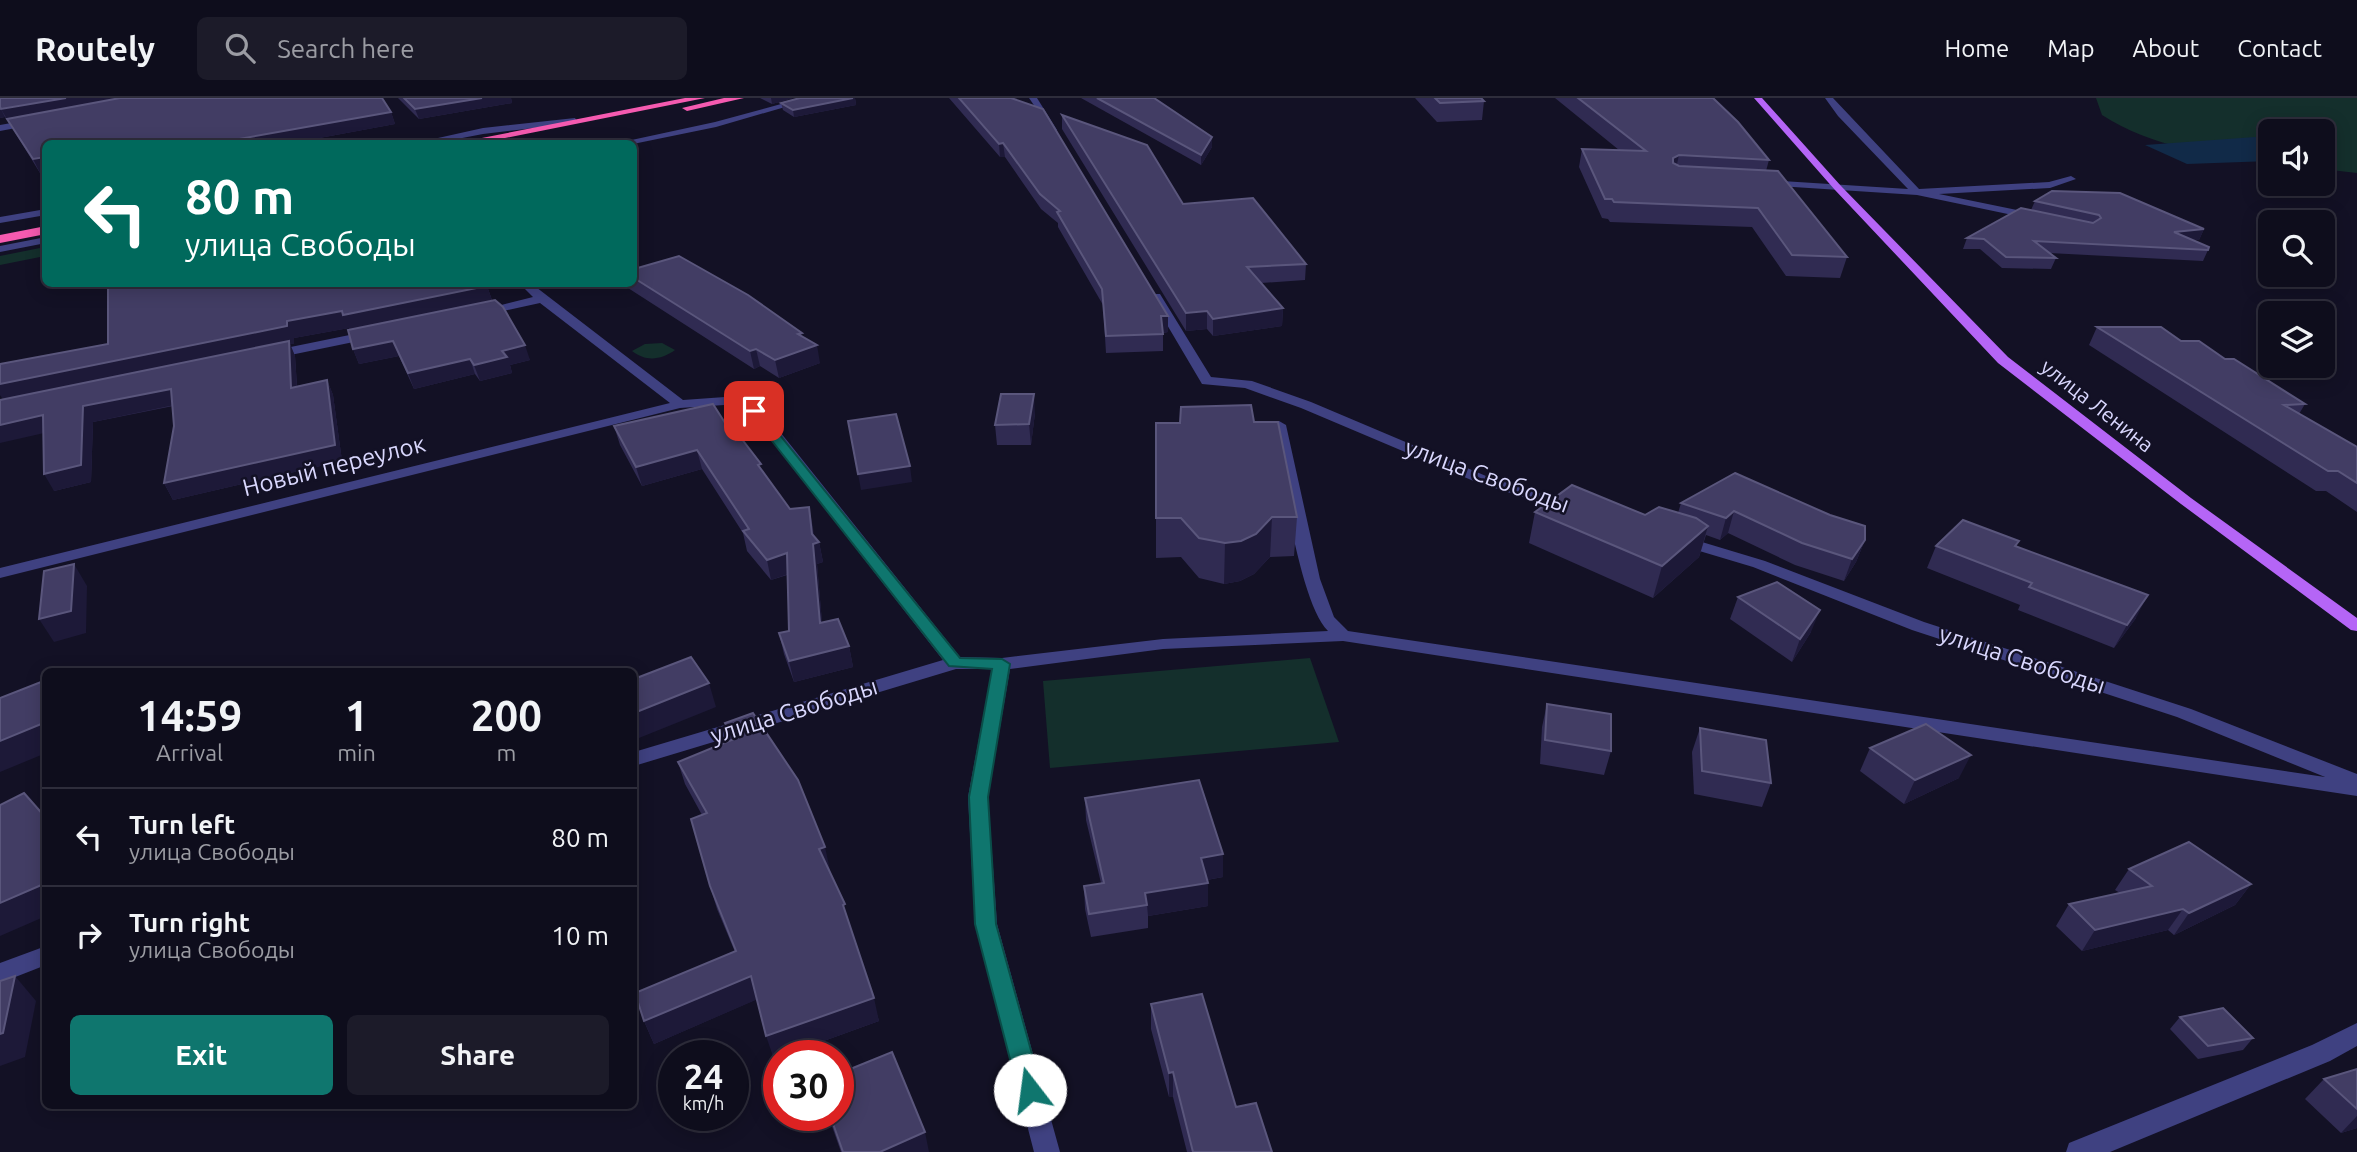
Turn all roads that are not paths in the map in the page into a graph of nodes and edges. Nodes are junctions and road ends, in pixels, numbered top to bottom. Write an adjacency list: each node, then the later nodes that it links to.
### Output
1 (700, 98): 8 (highway)
2 (738, 98): 13 (highway)
3 (812, 98): 14 (street)
4 (1033, 98): 10 (street)
5 (1758, 98): 17 (main road, улица Ленина)
6 (1829, 98): 18 (street)
7 (40, 121): 9 (street)
8 (575, 121): 11 (street); 12 (highway)
9 (0, 128)
10 (1060, 138)
11 (436, 140)
12 (477, 140)
13 (520, 140)
14 (637, 140)
15 (2071, 179): 18 (street)
16 (1755, 183): 17 (street)
17 (1838, 188): 18 (street); 39 (main road, улица Ленина)
18 (1917, 192): 20 (street)
19 (42, 213): 21 (street)
20 (2049, 219)
21 (0, 220)
22 (42, 221): 23 (highway)
23 (0, 229)
24 (42, 231): 25 (highway)
25 (0, 239)
26 (42, 241): 27 (street)
27 (0, 249)
28 (1146, 279): 36 (street, улица Свободы)
29 (529, 287): 30 (street)
30 (541, 299): 31 (street); 34 (street)
31 (460, 316)
32 (393, 330): 33 (street)
33 (257, 358)
34 (680, 404): 38 (street, Новый переулок); 41 (street)
35 (1279, 425): 40 (street)
36 (1590, 513)
37 (1668, 537): 44 (street, улица Свободы)
38 (0, 573)
39 (2357, 626)
40 (1343, 636): 42 (street, улица Свободы); 44 (street, улица Свободы)
41 (955, 663): 42 (street, улица Свободы); 43 (street, улица Свободы)
42 (1002, 664): 49 (street)
43 (637, 758)
44 (2352, 787): 45 (street)
45 (2357, 805)
46 (42, 957): 47 (street)
47 (0, 973)
48 (2357, 1034): 50 (street)
49 (1047, 1152)
50 (2079, 1152)

